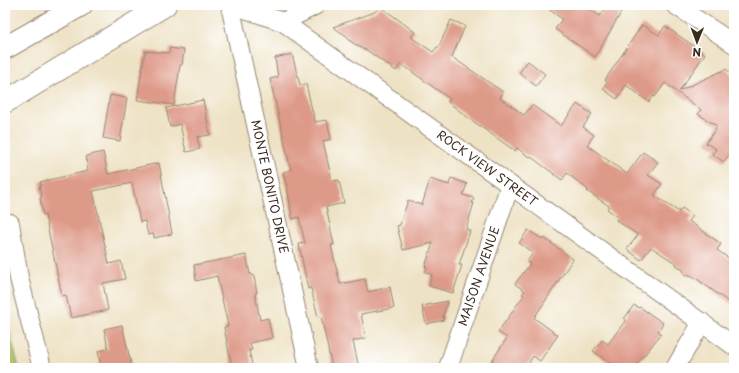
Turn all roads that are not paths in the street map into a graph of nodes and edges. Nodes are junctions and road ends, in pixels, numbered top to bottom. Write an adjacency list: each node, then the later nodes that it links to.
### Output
1 (81, 5): 9 (highway)
2 (165, 5): 10 (highway)
3 (230, 5): 16 (street, MONTE BONITO DRIVE)
4 (233, 5): 7 (street, ROCK VIEW STREET)
5 (316, 5): 7 (street)
6 (675, 5): 8 (street)
7 (282, 22): 11 (street, ROCK VIEW STREET)
8 (734, 44)
9 (5, 48)
10 (5, 102)
11 (510, 185): 13 (street, ROCK VIEW STREET); 17 (street, MAISON AVENUE)
12 (10, 223): 15 (street)
13 (702, 322): 14 (street, ROCK VIEW STREET); 18 (street)
14 (734, 346)
15 (42, 368)
16 (309, 368)
17 (448, 368)
18 (675, 368)

